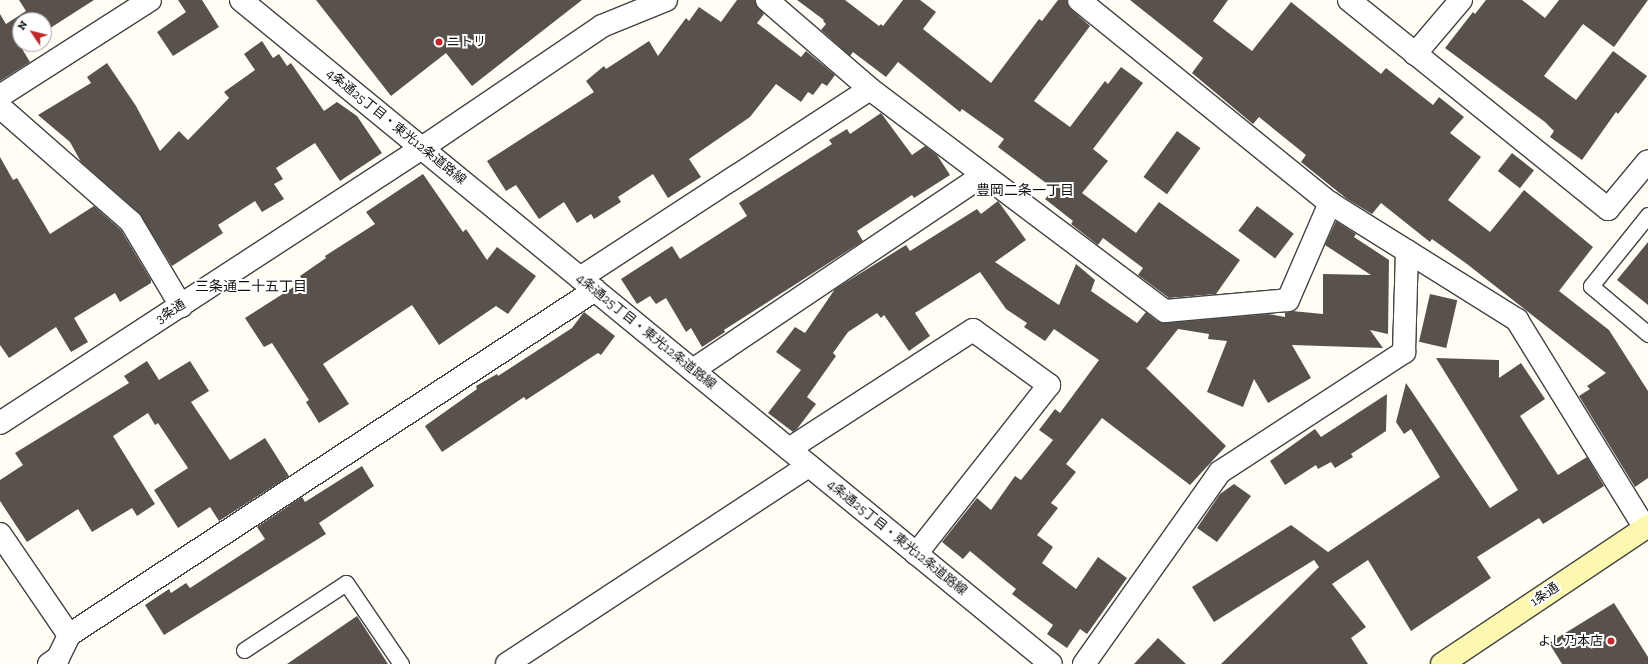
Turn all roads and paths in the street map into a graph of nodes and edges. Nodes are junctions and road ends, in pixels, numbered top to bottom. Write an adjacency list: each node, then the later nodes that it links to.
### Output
1 (150, 0): 10 (street)
2 (241, 0): 12 (street, 4条通25丁目・東光12条道路線)
3 (666, 0): 12 (street, 3条通)
4 (767, 0): 9 (street)
5 (1079, 0): 15 (street)
6 (1349, 0): 8 (street)
7 (1461, 0): 8 (street)
8 (1415, 54): 13 (street)
9 (870, 89): 14 (street); 18 (street)
10 (0, 96)
11 (0, 107): 19 (street)
12 (422, 148): 18 (street, 4条通25丁目・東光12条道路線); 19 (street, 3条通)
13 (1648, 161)
14 (983, 175): 15 (street); 21 (street)
15 (1330, 203): 17 (street)
16 (1648, 216): 20 (lane)
17 (1407, 251): 25 (street); 34 (street)
18 (587, 284): 21 (street, 4条通25丁目・東光12条道路線); 28 (street)
19 (181, 306): 22 (street, 3条通)
20 (1648, 334)
21 (692, 370): 23 (street, 4条通25丁目・東光12条道路線)
22 (0, 423)
23 (789, 449): 24 (street, 4条通25丁目・東光12条道路線); 27 (street)
24 (809, 466): 27 (street, 4条通25丁目・東光12条道路線); 32 (street)
25 (1647, 527): 35 (main road, 1条通)
26 (0, 534): 28 (street)
27 (916, 554): 33 (street, 4条通25丁目・東光12条道路線)
28 (69, 635): 30 (street)
29 (244, 650): 31 (lane)
30 (50, 664)
31 (401, 664)
32 (507, 664)
33 (1051, 664)
34 (1084, 664)
35 (1442, 664)

